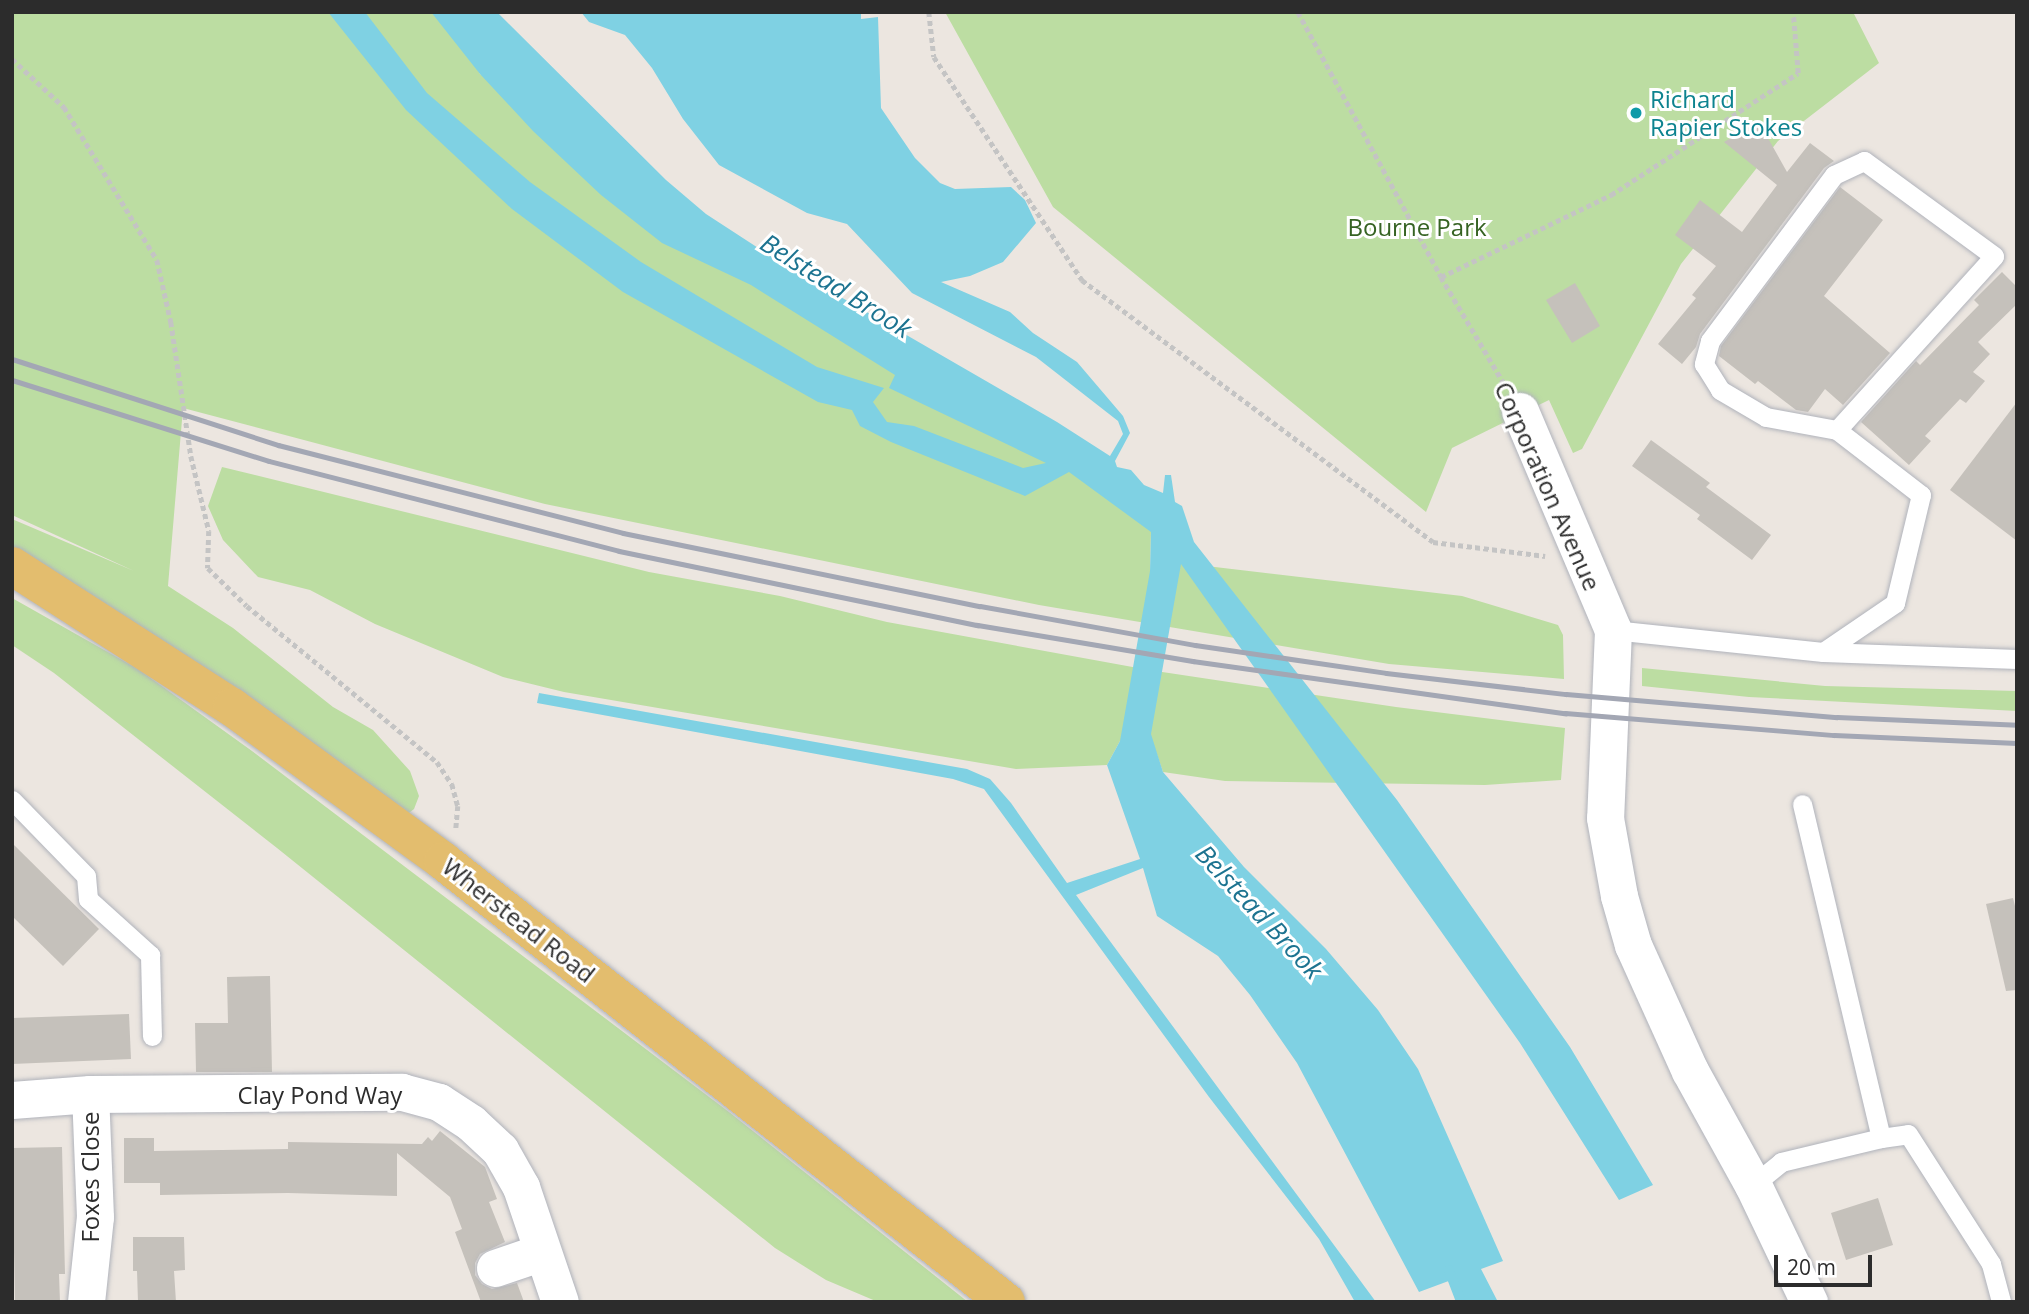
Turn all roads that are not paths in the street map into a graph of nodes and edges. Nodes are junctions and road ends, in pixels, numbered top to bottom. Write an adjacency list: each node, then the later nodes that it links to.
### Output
1 (1520, 411): 4 (street, Corporation Avenue)
2 (1837, 430): 2 (lane); 5 (lane)
3 (12, 566): 18 (main road, Wherstead Road)
4 (1613, 630): 5 (lane); 13 (street)
5 (1823, 652): 6 (lane)
6 (2017, 659)
7 (12, 800): 9 (lane)
8 (1802, 804): 12 (lane)
9 (152, 1036)
10 (90, 1094): 11 (street, Clay Pond Way); 14 (street, Clay Pond Way); 16 (street, Foxes Close)
11 (12, 1100)
12 (1881, 1138): 13 (lane); 20 (lane)
13 (1753, 1185): 19 (street)
14 (542, 1252): 15 (street); 17 (street, Clay Pond Way)
15 (495, 1268)
16 (86, 1302)
17 (560, 1302)
18 (1006, 1302)
19 (1809, 1302)
20 (2001, 1302)

